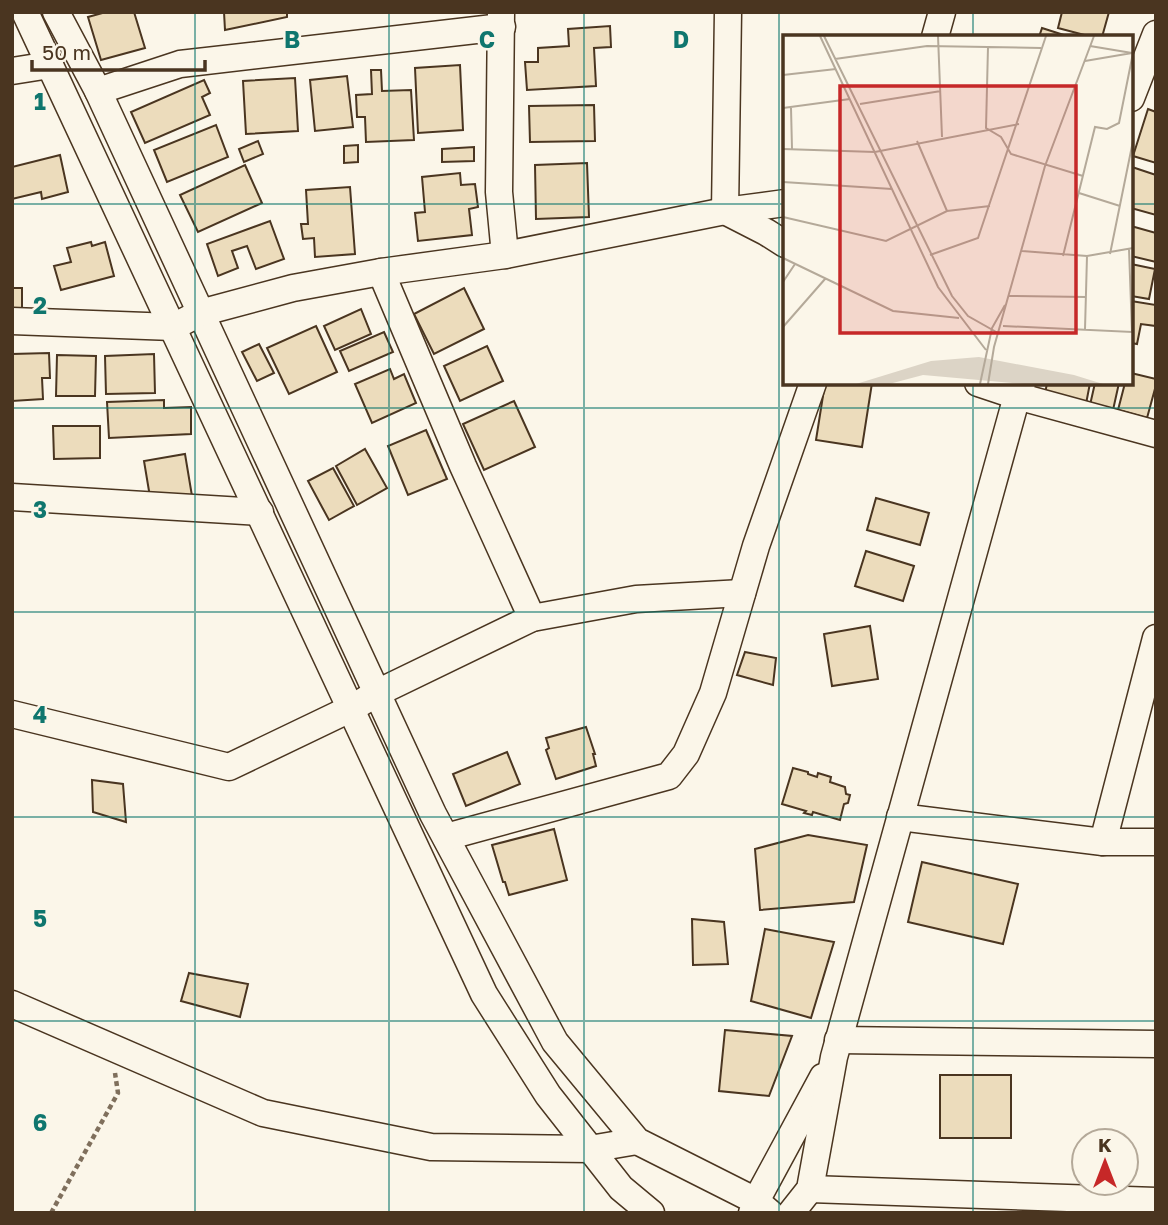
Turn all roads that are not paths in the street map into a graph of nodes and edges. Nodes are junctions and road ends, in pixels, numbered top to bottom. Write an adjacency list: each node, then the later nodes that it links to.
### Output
1 (25, 12): 8 (street)
2 (56, 12): 10 (street)
3 (728, 12): 13 (street)
4 (942, 12): 7 (street)
5 (501, 19): 10 (street); 15 (street)
6 (1156, 34): 11 (street)
7 (936, 35)
8 (50, 65): 9 (street); 19 (street)
9 (12, 71)
10 (98, 91): 17 (street)
11 (1133, 93)
12 (783, 203): 13 (street)
13 (724, 211): 14 (street); 15 (street)
14 (783, 243)
15 (505, 255): 16 (street)
16 (381, 272): 17 (street); 27 (street)
17 (200, 313): 19 (street); 29 (street)
18 (12, 321): 19 (street)
19 (173, 327): 25 (street)
20 (812, 385): 26 (street)
21 (990, 385): 22 (street)
22 (1020, 390): 23 (street); 32 (street)
23 (1156, 434)
24 (12, 497): 25 (street)
25 (260, 512): 30 (street)
26 (742, 593): 27 (street); 33 (street)
27 (532, 618): 29 (street)
28 (1156, 638): 34 (street)
29 (377, 693): 30 (street); 33 (street)
30 (352, 708): 31 (street); 40 (street)
31 (12, 714)
32 (900, 817): 34 (street); 38 (street)
33 (446, 837): 39 (street)
34 (1104, 842): 35 (street)
35 (1156, 842)
36 (12, 1004): 40 (street)
37 (1156, 1044): 38 (street)
38 (836, 1048): 41 (street); 43 (street)
39 (636, 1141): 40 (street); 43 (street)
40 (590, 1149): 44 (street)
41 (810, 1189): 42 (street); 45 (street)
42 (1156, 1201)
43 (759, 1209)
44 (651, 1213)
45 (791, 1213)

